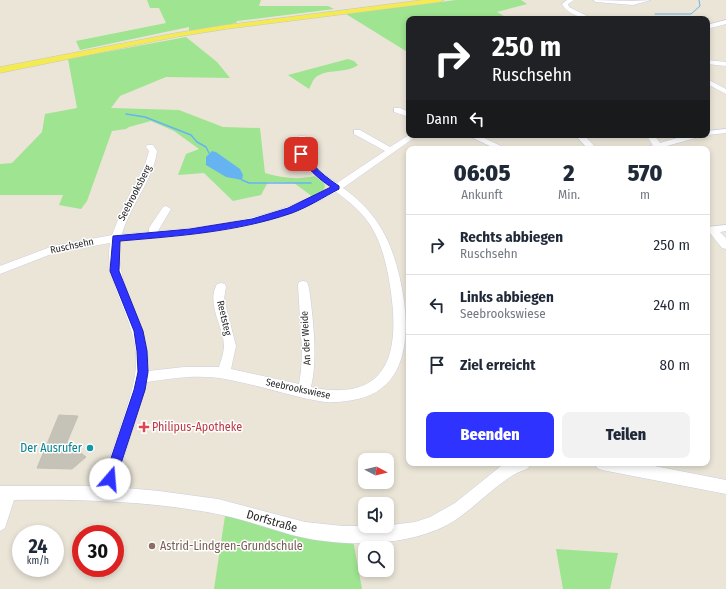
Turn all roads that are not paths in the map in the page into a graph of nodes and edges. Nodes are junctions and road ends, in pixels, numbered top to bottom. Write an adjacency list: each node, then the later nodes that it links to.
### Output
1 (440, 0): 10 (main road)
2 (571, 0): 5 (street)
3 (596, 0): 4 (street)
4 (648, 0)
5 (584, 16)
6 (726, 22): 7 (street)
7 (710, 25)
8 (710, 62): 9 (street)
9 (725, 64)
10 (0, 70)
11 (710, 83): 12 (street)
12 (726, 92)
13 (397, 110): 14 (street)
14 (406, 114)
15 (726, 131): 17 (street)
16 (357, 132): 27 (street)
17 (710, 133)
18 (302, 138): 28 (street, Seebrookswiese)
19 (409, 138): 27 (street, Ruschsehn)
20 (478, 138): 23 (street)
21 (582, 138): 24 (street)
22 (687, 138): 25 (street)
23 (496, 146)
24 (590, 146)
25 (662, 146)
26 (150, 147): 34 (street, Seebrooksberg)
27 (390, 150): 28 (street, Ruschsehn)
28 (336, 187): 33 (street, Ruschsehn); 41 (street, Seebrookswiese)
29 (166, 209): 33 (street)
30 (726, 228): 31 (street)
31 (710, 229)
32 (710, 230): 35 (street)
33 (153, 235): 34 (street, Ruschsehn)
34 (116, 238): 36 (street, Ruschsehn); 40 (street, Seebrooksberg)
35 (726, 245)
36 (0, 270)
37 (303, 285): 41 (street, An der Weide)
38 (221, 287): 39 (street, Reetsteg)
39 (224, 373): 40 (street, Seebrookswiese); 41 (street, Seebrookswiese)
40 (143, 377): 46 (street, Seebrooksberg)
41 (303, 391)
42 (517, 466): 46 (street, Dorfstraße)
43 (618, 466): 44 (street)
44 (726, 487)
45 (4, 493): 46 (street, Dorfstraße); 47 (street)
46 (105, 494)
47 (0, 523)

